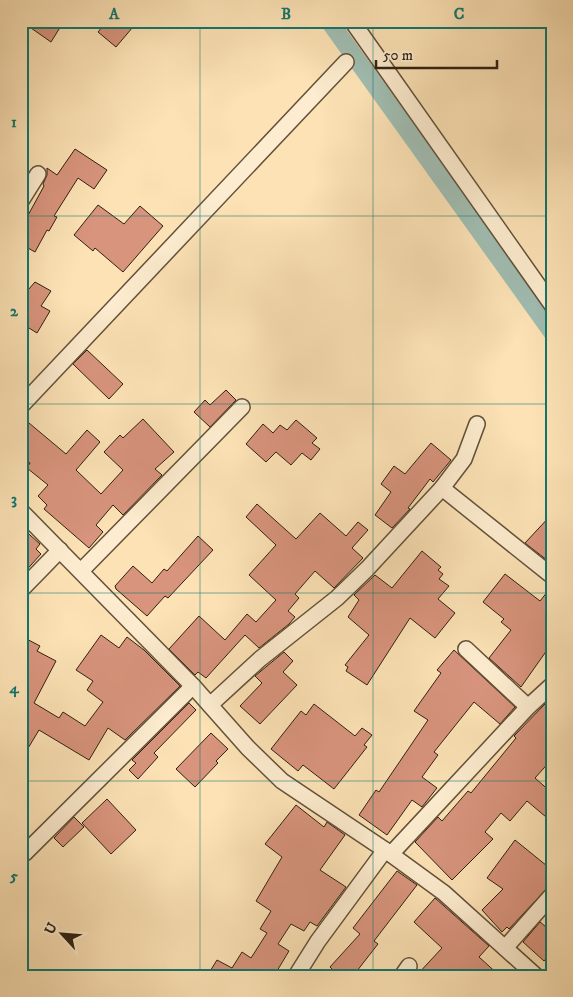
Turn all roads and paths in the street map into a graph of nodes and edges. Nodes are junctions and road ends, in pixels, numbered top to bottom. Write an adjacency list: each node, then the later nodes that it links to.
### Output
1 (352, 21): 5 (street)
2 (346, 62): 6 (street)
3 (38, 174): 4 (street)
4 (21, 201)
5 (552, 305)
6 (21, 406)
7 (242, 407): 12 (street)
8 (476, 424): 9 (street)
9 (442, 488): 13 (street); 18 (street)
10 (21, 511): 11 (street)
11 (60, 550): 12 (street); 14 (street)
12 (80, 571): 17 (street)
13 (552, 576)
14 (21, 590)
15 (466, 649): 19 (street)
16 (552, 685): 19 (street)
17 (193, 686): 18 (street); 21 (street)
18 (210, 706): 20 (street)
19 (528, 707): 20 (street)
20 (388, 852): 23 (street); 24 (street)
21 (25, 853)
22 (552, 895): 23 (street)
23 (505, 948): 25 (street)
24 (296, 976)
25 (536, 976)

